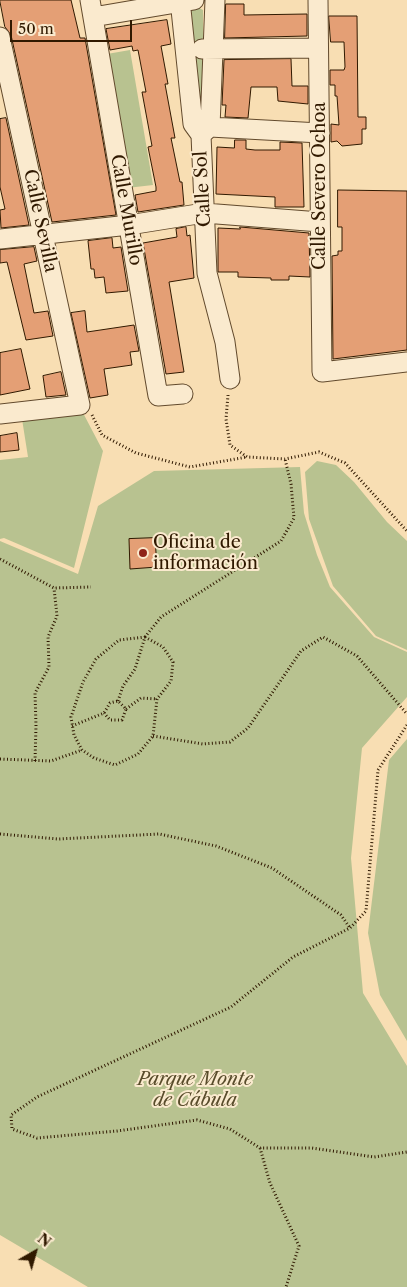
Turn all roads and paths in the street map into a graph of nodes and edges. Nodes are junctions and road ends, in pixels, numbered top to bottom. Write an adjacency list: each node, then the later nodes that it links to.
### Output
1 (215, 0): 6 (street, Calle Sol)
2 (318, 0): 7 (street, Calle Severo Ochoa)
3 (185, 1): 4 (street); 8 (street)
4 (92, 8): 14 (street, Calle Murillo)
5 (0, 37): 9 (street, Calle Sevilla)
6 (213, 48): 7 (street); 8 (street); 10 (street, Calle Sol)
7 (318, 48): 11 (street, Calle Severo Ochoa)
8 (185, 49): 10 (street)
9 (8, 108): 15 (street, Calle Sevilla)
10 (205, 131): 11 (street); 12 (street, Calle Sol)
11 (320, 133): 13 (street, Calle Severo Ochoa)
12 (204, 213): 13 (street); 14 (street); 18 (street, Calle Sol)
13 (320, 222): 17 (street, Calle Severo Ochoa)
14 (129, 224): 15 (street); 19 (street, Calle Murillo)
15 (42, 234): 16 (street); 20 (street, Calle Sevilla)
16 (0, 239)
17 (407, 362)
18 (230, 379): 22 (path)
19 (183, 394)
20 (80, 405): 21 (street); 22 (path)
21 (0, 414)
22 (247, 457): 23 (path)
23 (286, 459): 24 (path); 28 (path)
24 (407, 531)
25 (0, 559): 27 (path)
26 (91, 586): 27 (path)
27 (54, 588): 39 (path)
28 (146, 637): 29 (path); 30 (path); 35 (path)
29 (157, 699): 31 (path); 36 (path)
30 (118, 701): 31 (path); 32 (path)
31 (126, 709): 32 (path)
32 (104, 713): 35 (path)
33 (407, 714): 36 (path)
34 (407, 725): 41 (path)
35 (72, 726): 37 (path)
36 (153, 736): 37 (path)
37 (82, 750): 39 (path)
38 (0, 759): 39 (path)
39 (35, 761)
40 (0, 834): 41 (path)
41 (350, 928): 42 (path)
42 (260, 1148): 43 (path); 44 (path)
43 (407, 1152)
44 (286, 1287)

